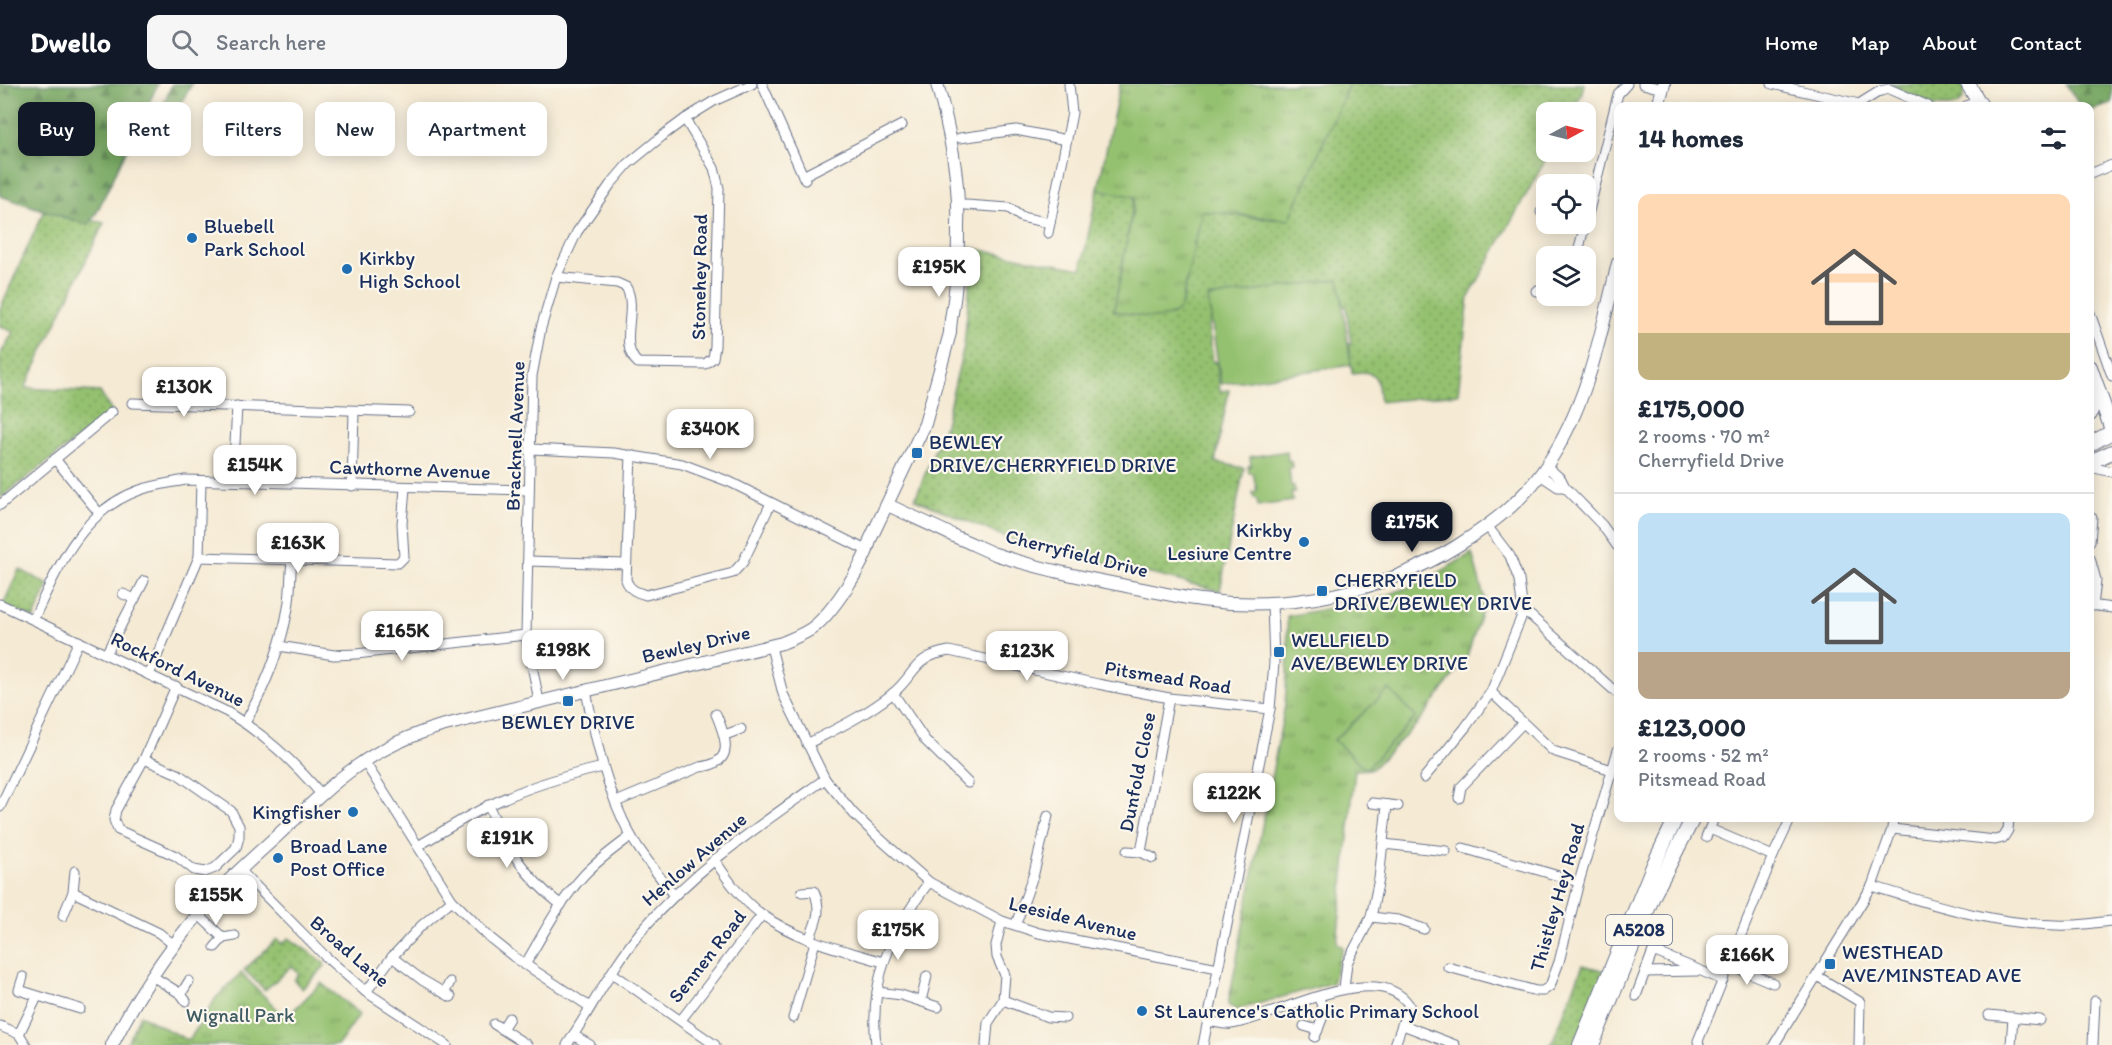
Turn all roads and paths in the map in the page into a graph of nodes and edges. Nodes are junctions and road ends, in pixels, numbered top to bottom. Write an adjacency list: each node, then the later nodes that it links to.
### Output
1 (752, 84): 17 (street, Bracknell Avenue)
2 (762, 84): 18 (street)
3 (937, 84): 57 (street, Bewley Drive)
4 (1069, 84): 20 (street)
5 (1627, 84): 10 (street)
6 (1643, 84): 9 (street)
7 (1772, 84): 12 (street)
8 (1968, 84): 15 (main road)
9 (1663, 86): 11 (street)
10 (1616, 102)
11 (1659, 102)
12 (1851, 102)
13 (1863, 102): 14 (street)
14 (1919, 102)
15 (1974, 102)
16 (1614, 108): 23 (street)
17 (686, 119): 27 (street, Bracknell Avenue); 27 (street, Stonehey Road)
18 (902, 125)
19 (960, 138): 20 (street)
20 (1067, 140): 25 (street)
21 (2112, 165): 22 (street)
22 (2094, 172)
23 (1595, 174)
24 (966, 205): 25 (street)
25 (1050, 223): 26 (street)
26 (1048, 233)
27 (556, 277): 42 (street, Bracknell Avenue)
28 (1614, 279): 48 (street, Cherryfield Drive)
29 (2094, 324): 30 (street)
30 (2112, 376)
31 (2094, 378): 32 (main road)
32 (2097, 387): 33 (main road); 34 (main road); 40 (main road)
33 (2094, 399)
34 (2112, 401)
35 (132, 403): 36 (street)
36 (237, 406): 37 (street); 51 (street)
37 (354, 411): 39 (street); 52 (street)
38 (112, 412): 45 (street)
39 (409, 412)
40 (2112, 431): 41 (main road)
41 (2094, 442)
42 (531, 449): 44 (street); 54 (street, Bracknell Avenue)
43 (2112, 452): 46 (main road)
44 (631, 455): 55 (street); 65 (street)
45 (55, 459): 56 (street); 58 (street)
46 (2094, 460)
47 (2094, 468): 49 (street)
48 (1543, 471): 59 (street, Cherryfield Drive); 60 (street)
49 (2112, 472)
50 (201, 481): 51 (street, Cawthorne Avenue); 58 (street, Cawthorne Avenue); 62 (street)
51 (233, 481): 52 (street, Cawthorne Avenue)
52 (352, 486): 53 (street, Cawthorne Avenue)
53 (405, 488): 54 (street, Cawthorne Avenue); 63 (street)
54 (528, 490): 64 (street, Bracknell Avenue)
55 (771, 503): 61 (street); 65 (street)
56 (0, 505)
57 (888, 505): 61 (street, Bewley Drive); 71 (street, Cherryfield Drive)
58 (99, 513): 76 (street, Cawthorne Avenue)
59 (1488, 527): 71 (street, Cherryfield Drive); 75 (street)
60 (1614, 542)
61 (868, 551): 80 (street, Bewley Drive)
62 (199, 557): 63 (street); 82 (street)
63 (292, 561): 79 (street)
64 (528, 561): 65 (street); 77 (street, Bracknell Avenue)
65 (626, 564)
66 (2094, 573): 68 (street)
67 (144, 581): 70 (street)
68 (2094, 590)
69 (123, 594): 70 (street)
70 (135, 599): 81 (street)
71 (1272, 603): 90 (street)
72 (0, 604): 76 (street, Rockford Avenue)
73 (2094, 605): 74 (street)
74 (2112, 608)
75 (1523, 613): 84 (street); 86 (street)
76 (34, 618): 78 (street, Rockford Avenue)
77 (526, 635): 79 (street); 89 (street, Bracknell Avenue)
78 (79, 641): 81 (street, Rockford Avenue); 112 (street)
79 (279, 646): 92 (street)
80 (771, 647): 85 (street, Bewley Drive); 96 (street, Leeside Avenue)
81 (106, 654): 82 (street, Rockford Avenue)
82 (149, 675): 83 (street, Rockford Avenue)
83 (176, 686): 92 (street, Rockford Avenue); 97 (street)
84 (1614, 690)
85 (586, 691): 89 (street, Bewley Drive); 100 (street)
86 (1491, 692): 93 (street); 103 (street)
87 (893, 693): 88 (street, Pitsmead Road); 96 (street, Pitsmead Road); 104 (street)
88 (1169, 698): 90 (street, Pitsmead Road); 127 (street, Dunfold Close)
89 (539, 701): 98 (street, Bewley Drive)
90 (1270, 709): 161 (street)
91 (716, 714): 95 (street)
92 (245, 723): 105 (street, Rockford Avenue)
93 (1523, 723): 101 (street); 106 (street)
94 (741, 729): 95 (street)
95 (725, 735): 107 (street)
96 (807, 744): 102 (street, Leeside Avenue)
97 (144, 759): 97 (street)
98 (364, 761): 105 (street, Bewley Drive); 123 (street)
99 (1614, 763): 101 (street, Thistley Hey Road)
100 (603, 767): 107 (street); 110 (street)
101 (1612, 770): 134 (street, Thistley Hey Road)
102 (825, 778): 130 (street, Henlow Avenue); 133 (street, Leeside Avenue)
103 (1424, 778)
104 (968, 783)
105 (321, 794): 131 (street, Bewley Drive)
106 (1459, 798)
107 (616, 802): 121 (street)
108 (1372, 803): 109 (street)
109 (1387, 805): 111 (street); 122 (street)
110 (488, 806): 123 (street); 142 (street)
111 (1398, 806)
112 (0, 807)
113 (1048, 816): 149 (street)
114 (1674, 822): 212 (main road, A5208)
115 (1691, 822): 213 (main road, A5208)
116 (1712, 822): 128 (street)
117 (1789, 822): 128 (street)
118 (1893, 822): 120 (street)
119 (2009, 822): 120 (street)
120 (1892, 829): 136 (street)
121 (631, 836): 140 (street); 142 (street)
122 (1384, 844): 126 (street); 146 (street)
123 (418, 846): 141 (street)
124 (1463, 848): 134 (street)
125 (1127, 851): 127 (street, Dunfold Close)
126 (1446, 851)
127 (1140, 852): 129 (street, Dunfold Close)
128 (1773, 856): 159 (street)
129 (1153, 858)
130 (714, 860): 140 (street, Henlow Avenue); 144 (street)
131 (240, 870): 143 (street, Bewley Drive); 174 (street, Broad Lane)
132 (75, 871): 138 (street)
133 (929, 882): 147 (street, Leeside Avenue); 157 (street)
134 (1579, 882): 160 (street, Thistley Hey Road)
135 (822, 883): 137 (street)
136 (1872, 886): 148 (street); 167 (street)
137 (814, 891): 139 (street); 153 (street)
138 (73, 892): 145 (street); 154 (street)
139 (802, 892)
140 (674, 896): 164 (street, Henlow Avenue)
141 (452, 900): 156 (street); 158 (street)
142 (561, 905): 158 (street)
143 (198, 914): 152 (street); 154 (street, Bewley Drive)
144 (762, 915): 153 (street); 192 (street, Sennen Road)
145 (63, 916)
146 (1371, 917): 150 (street); 173 (street)
147 (1002, 921): 149 (street, Leeside Avenue); 179 (street)
148 (2112, 921)
149 (1016, 924): 161 (street, Leeside Avenue)
150 (1424, 929)
151 (235, 936): 152 (street)
152 (223, 938): 155 (street)
153 (812, 941): 157 (street); 190 (street)
154 (174, 945): 165 (street, Bewley Drive)
155 (215, 947)
156 (392, 957): 171 (street); 174 (street)
157 (883, 962): 175 (street)
158 (525, 964): 182 (street)
159 (1730, 965): 169 (street); 172 (street)
160 (1448, 967)
161 (1218, 968): 194 (street)
162 (1702, 971): 163 (street); 163 (street); 169 (street)
163 (1645, 972): 176 (street)
164 (612, 973): 182 (street, Henlow Avenue); 192 (street)
165 (152, 976): 170 (street); 201 (street, Bewley Drive)
166 (927, 976): 180 (street)
167 (1817, 976): 215 (street); 216 (street)
168 (23, 977): 177 (street)
169 (1723, 980): 214 (street)
170 (189, 981)
171 (450, 982)
172 (1773, 983)
173 (1344, 988): 178 (street); 195 (street)
174 (366, 992): 202 (street, Broad Lane)
175 (878, 992): 180 (street); 207 (street)
176 (1636, 996)
177 (37, 997): 184 (street); 198 (street)
178 (1318, 997): 194 (street); 197 (street)
179 (1003, 1000): 191 (street); 208 (street)
180 (921, 1001): 183 (street)
181 (2095, 1001): 187 (street)
182 (590, 1007): 199 (street, Henlow Avenue)
183 (938, 1007)
184 (80, 1009)
185 (1989, 1015): 188 (street)
186 (2082, 1015): 187 (street)
187 (2094, 1016): 218 (street)
188 (2013, 1017): 193 (street); 217 (street)
189 (509, 1018): 203 (street)
190 (793, 1018)
191 (1065, 1018)
192 (681, 1020): 206 (street)
193 (2040, 1020)
194 (1208, 1021): 209 (street)
195 (1403, 1025): 210 (street); 211 (street)
196 (0, 1026): 198 (street)
197 (1304, 1026)
198 (19, 1034): 200 (street)
199 (573, 1035): 204 (street, Henlow Avenue); 205 (street)
200 (26, 1045)
201 (112, 1045)
202 (447, 1045)
203 (527, 1045)
204 (567, 1045)
205 (590, 1045)
206 (715, 1045)
207 (876, 1045)
208 (986, 1045)
209 (1203, 1045)
210 (1395, 1045)
211 (1455, 1045)
212 (1580, 1045)
213 (1592, 1045)
214 (1699, 1045)
215 (1774, 1045)
216 (1859, 1045)
217 (2011, 1045)
218 (2093, 1045)

